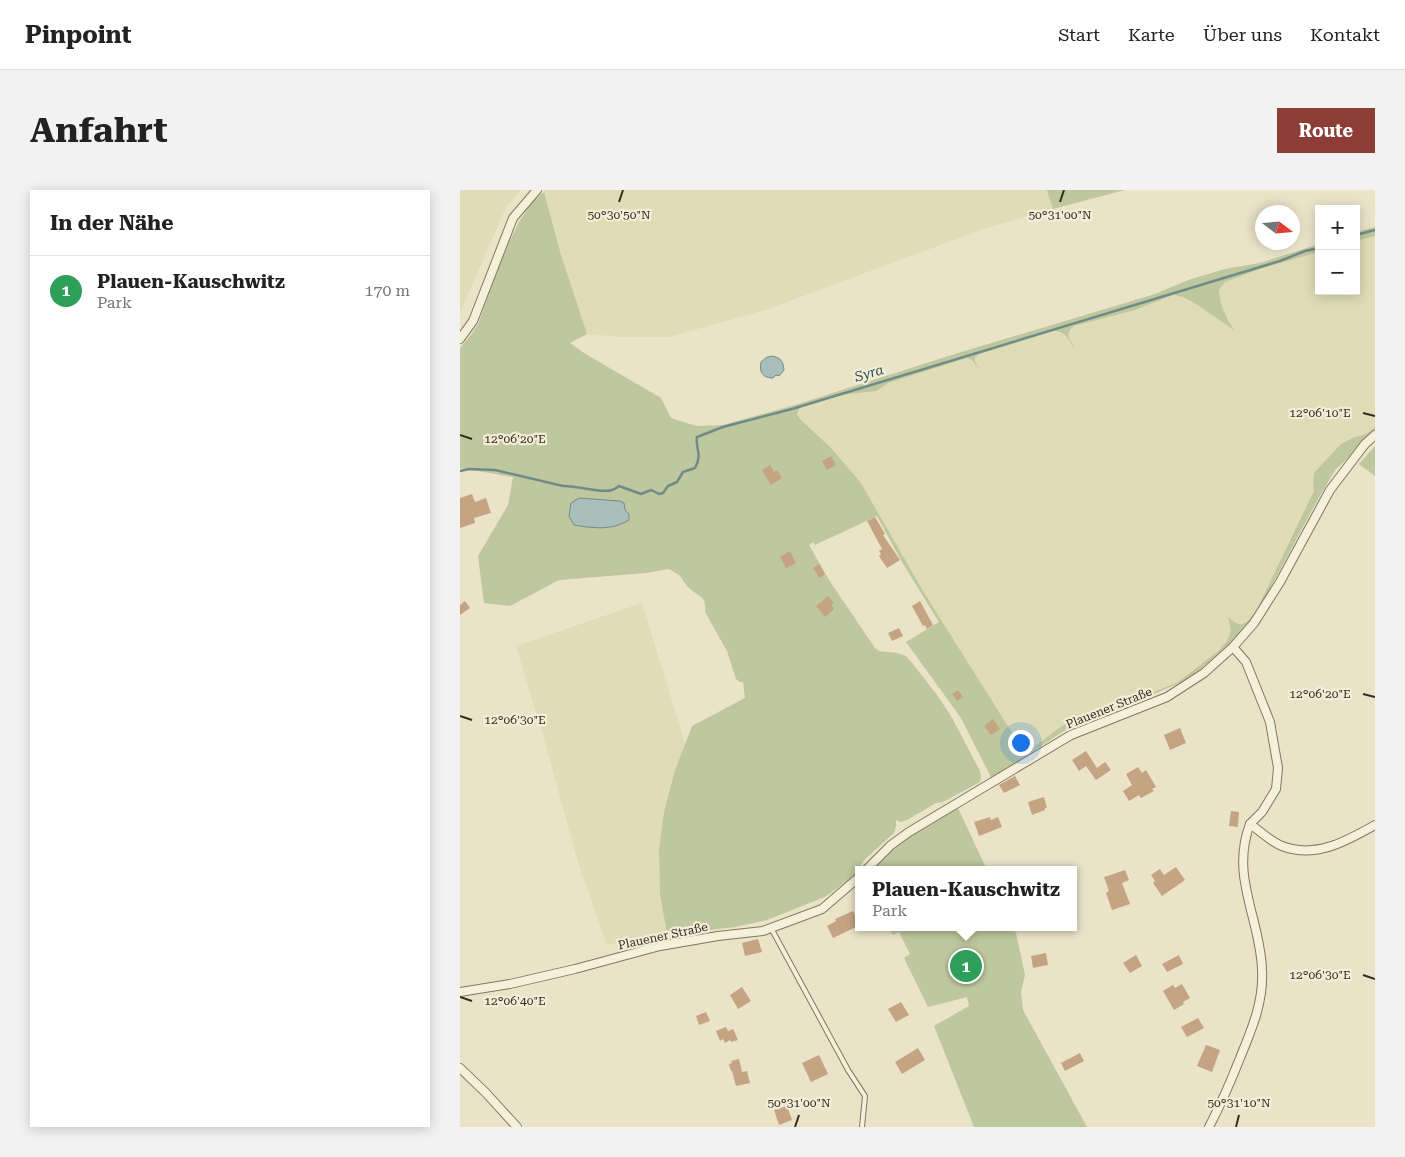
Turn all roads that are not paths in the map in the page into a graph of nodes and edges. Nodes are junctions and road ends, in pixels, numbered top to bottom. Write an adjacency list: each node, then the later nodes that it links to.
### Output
1 (537, 190): 2 (street)
2 (460, 339)
3 (1375, 435): 4 (street, Plauener Straße)
4 (1233, 647): 5 (street); 7 (street, Plauener Straße)
5 (1250, 824): 6 (street); 14 (street)
6 (1375, 825)
7 (870, 866)
8 (855, 881): 9 (street, Plauener Straße)
9 (771, 928): 10 (street, Plauener Straße); 13 (lane)
10 (460, 992)
11 (460, 1068): 12 (street)
12 (517, 1127)
13 (862, 1127)
14 (1209, 1127)

